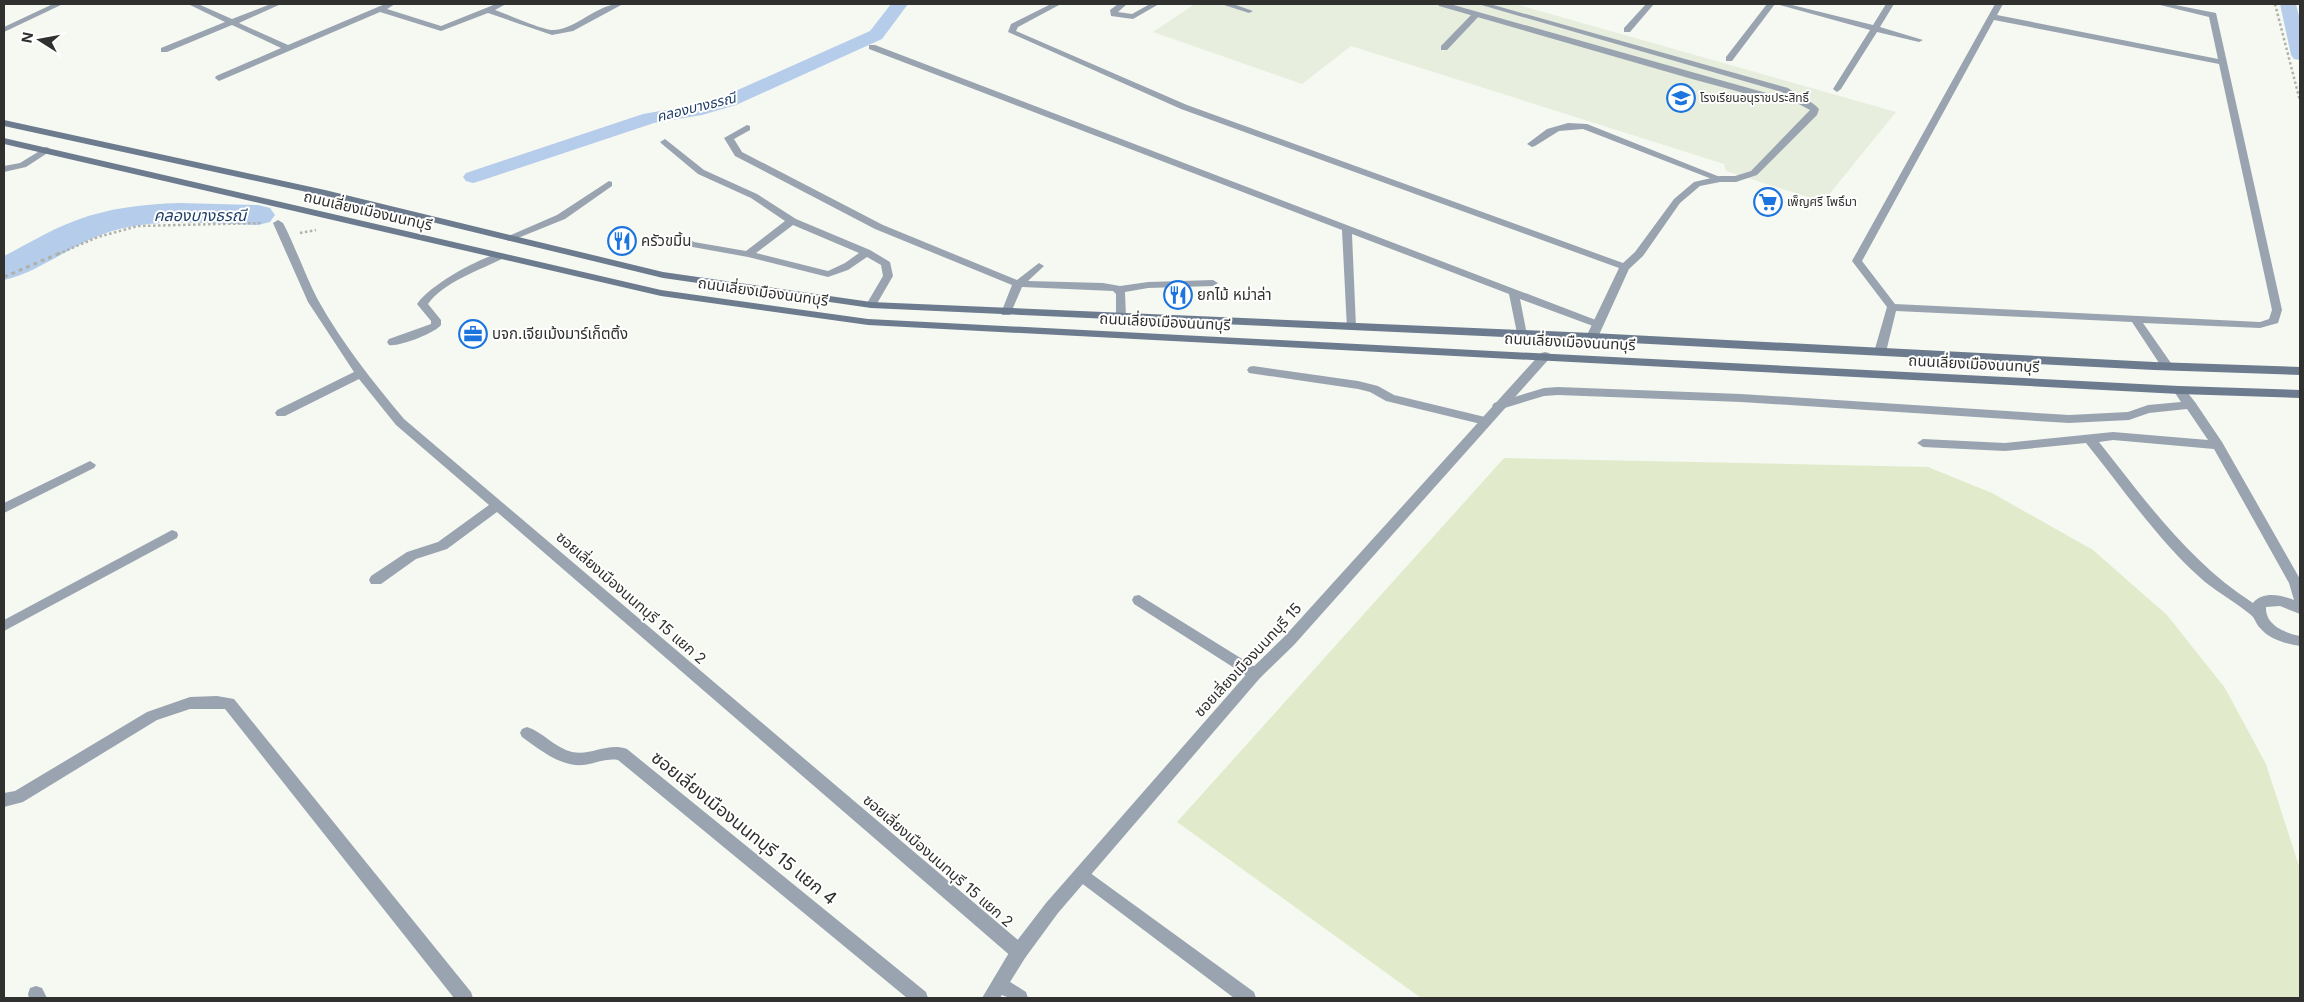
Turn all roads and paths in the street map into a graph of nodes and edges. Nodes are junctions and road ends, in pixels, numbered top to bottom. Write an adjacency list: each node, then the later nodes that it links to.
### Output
1 (59, 4): 27 (street)
2 (192, 4): 25 (street)
3 (277, 4): 25 (street)
4 (391, 4): 20 (street)
5 (502, 4): 21 (street)
6 (619, 4): 21 (street)
7 (1057, 4): 59 (street)
8 (1123, 4): 9 (street)
9 (1155, 4)
10 (1225, 4): 22 (street)
11 (1442, 4): 23 (street)
12 (1485, 4): 23 (street); 38 (street)
13 (1650, 4): 28 (street)
14 (1771, 4): 34 (street)
15 (1780, 4): 26 (street)
16 (1890, 4): 26 (street)
17 (1999, 4): 24 (street)
18 (2160, 4): 35 (street)
19 (2275, 4): 39 (path)
20 (380, 9): 21 (street); 31 (street)
21 (488, 10)
22 (1249, 11)
23 (1477, 14): 32 (street); 38 (street)
24 (1993, 18): 35 (street); 66 (street)
25 (231, 23): 31 (street); 33 (street)
26 (1875, 28): 29 (street); 37 (street)
27 (4, 30)
28 (1626, 30)
29 (1919, 40)
30 (872, 47): 52 (street)
31 (287, 48): 36 (street)
32 (1444, 48)
33 (164, 50)
34 (1729, 59)
35 (2222, 62): 69 (street)
36 (219, 78)
37 (1837, 89)
38 (1796, 99): 48 (street)
39 (2300, 101)
40 (4, 123): 42 (main road, ถนนเลี่ยงเมืองนนทบุรี)
41 (747, 128): 62 (street)
42 (83, 140): 46 (main road, ถนนเลี่ยงเมืองนนทบุรี); 53 (main road, ถนนเลี่ยงเมืองนนทบุรี)
43 (4, 141): 46 (main road, ถนนเลี่ยงเมืองนนทบุรี)
44 (665, 142): 50 (street)
45 (1532, 144): 48 (street)
46 (46, 150): 47 (street); 57 (main road, ถนนเลี่ยงเมืองนนทบุรี)
47 (4, 169)
48 (1720, 179): 59 (street)
49 (609, 184): 53 (street)
50 (792, 221): 55 (street); 56 (street)
51 (278, 223): 60 (path); 80 (street, ซอยเลี่ยงเมืองนนทบุรี 15 แยก 2)
52 (1347, 228): 64 (street); 71 (street)
53 (509, 238): 65 (main road, ถนนเลี่ยงเมืองนนทบุรี)
54 (682, 238): 56 (street)
55 (866, 252): 56 (street); 65 (street)
56 (748, 254)
57 (500, 256): 74 (street); 76 (main road, ถนนเลี่ยงเมืองนนทบุรี)
58 (1039, 266): 62 (street)
59 (1625, 267): 70 (street)
60 (4, 277)
61 (1213, 283): 63 (street)
62 (1018, 284): 63 (street); 67 (street)
63 (1119, 290): 68 (street)
64 (1514, 292): 70 (street); 72 (street)
65 (871, 306): 67 (main road, ถนนเลี่ยงเมืองนนทบุรี)
66 (1892, 307): 69 (street); 75 (street)
67 (1006, 313): 68 (main road, ถนนเลี่ยงเมืองนนทบุรี)
68 (1120, 317): 71 (main road, ถนนเลี่ยงเมืองนนทบุรี)
69 (2136, 320): 77 (street)
70 (1597, 324): 73 (street)
71 (1350, 327): 72 (main road, ถนนเลี่ยงเมืองนนทบุรี)
72 (1522, 334): 73 (main road, ถนนเลี่ยงเมืองนนทบุรี)
73 (1592, 338): 75 (main road, ถนนเลี่ยงเมืองนนทบุรี)
74 (393, 342)
75 (1880, 352): 77 (main road, ถนนเลี่ยงเมืองนนทบุรี)
76 (1545, 356): 81 (main road, ถนนเลี่ยงเมืองนนทบุรี); 84 (street, ซอยเลี่ยงเมืองนนทบุรี 15)
77 (2167, 366): 79 (main road, ถนนเลี่ยงเมืองนนทบุรี)
78 (1253, 370): 86 (street)
79 (2300, 371)
80 (360, 374): 85 (street); 91 (street, ซอยเลี่ยงเมืองนนทบุรี 15 แยก 2)
81 (2179, 390): 82 (main road, ถนนเลี่ยงเมืองนนทบุรี); 83 (street)
82 (2300, 394)
83 (2191, 405): 84 (street); 89 (street)
84 (1498, 406): 86 (street, ซอยเลี่ยงเมืองนนทบุรี 15)
85 (281, 413)
86 (1484, 421): 101 (street, ซอยเลี่ยงเมืองนนทบุรี 15)
87 (2089, 438): 88 (street); 89 (street); 98 (street)
88 (1923, 443)
89 (2218, 445): 95 (street)
90 (90, 465): 92 (street)
91 (498, 505): 94 (street); 105 (street, ซอยเลี่ยงเมืองนนทบุรี 15 แยก 2)
92 (4, 508)
93 (172, 535): 99 (street)
94 (376, 580)
95 (2300, 599)
96 (1139, 600): 101 (street)
97 (2300, 609): 98 (street)
98 (2257, 612): 100 (street)
99 (4, 626)
100 (2300, 641)
101 (1255, 674): 104 (street, ซอยเลี่ยงเมืองนนทบุรี 15)
102 (527, 733): 108 (street, ซอยเลี่ยงเมืองนนทบุรี 15 แยก 4)
103 (4, 800): 107 (street)
104 (1082, 874): 105 (street, ซอยเลี่ยงเมืองนนทบุรี 15); 111 (street)
105 (1019, 952): 106 (street, ซอยเลี่ยงเมืองนนทบุรี 15)
106 (1001, 984): 109 (street, ซอยเลี่ยงเมืองนนทบุรี 15); 110 (street)
107 (465, 998)
108 (920, 998)
109 (990, 998)
110 (1020, 998)
111 (1248, 998)

